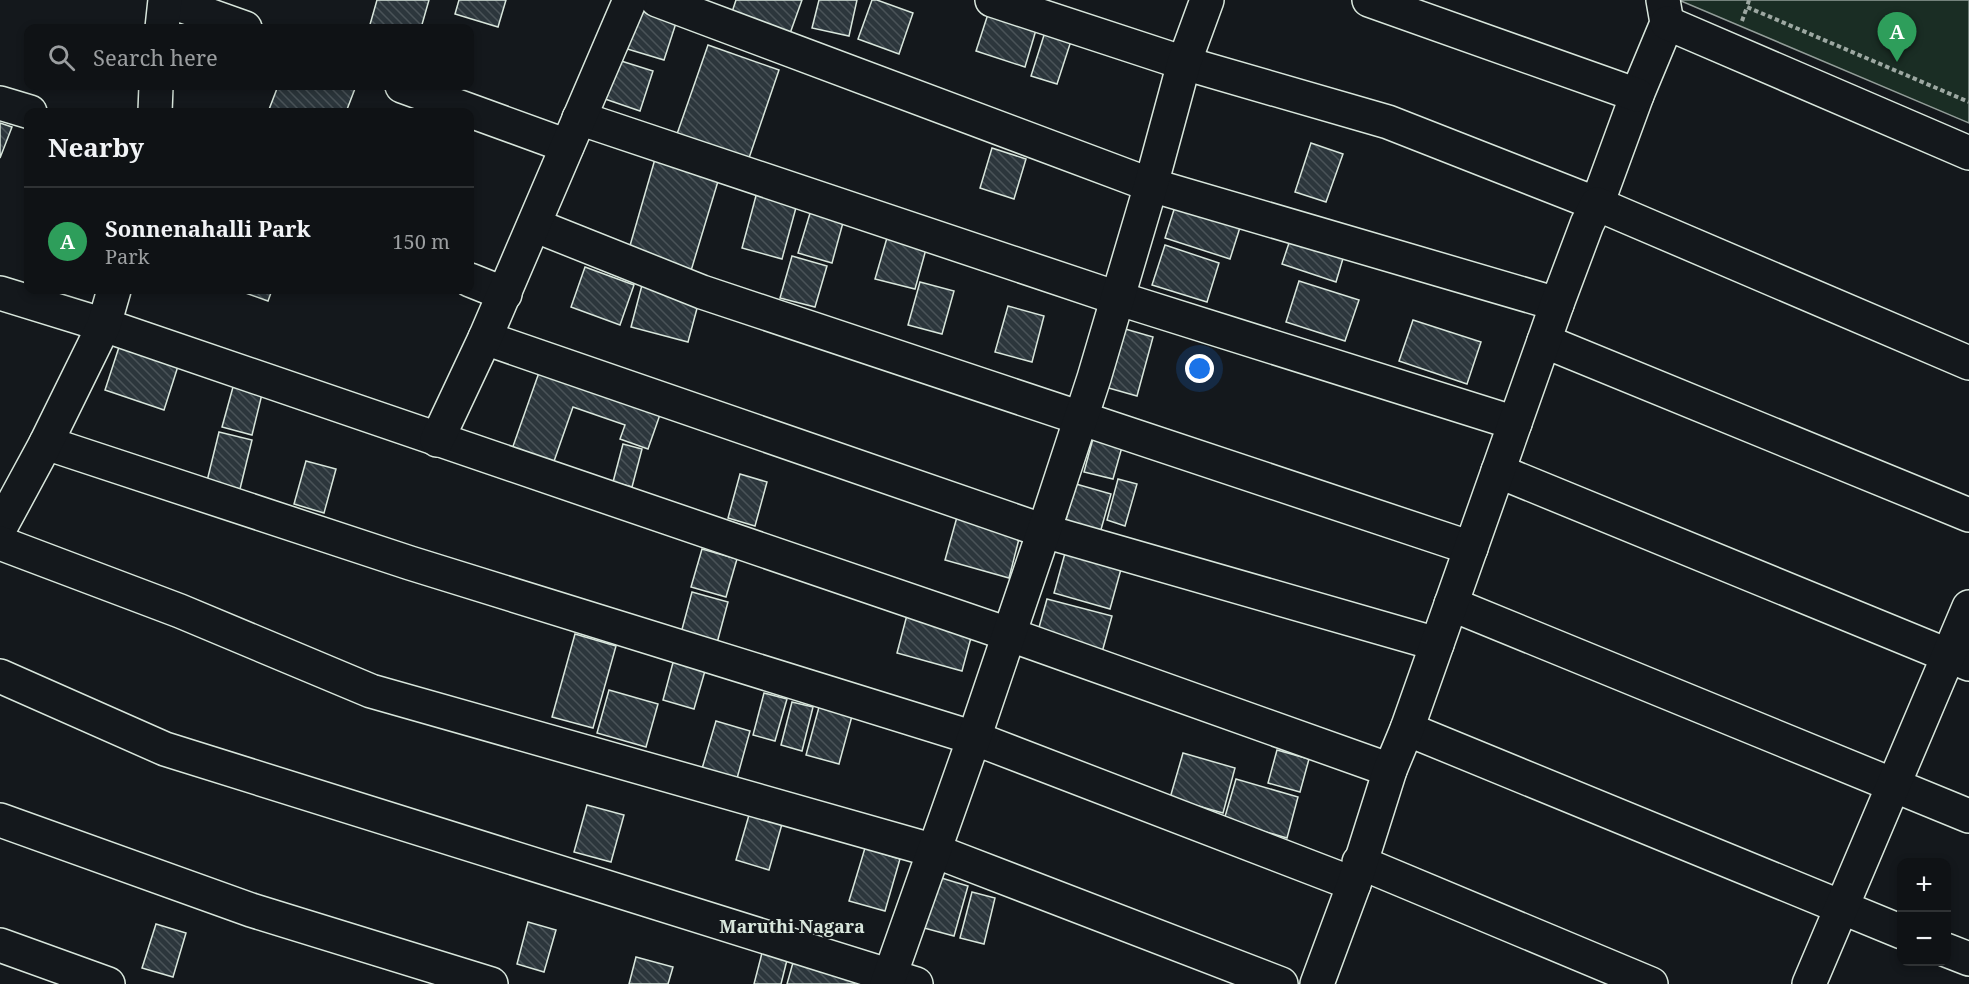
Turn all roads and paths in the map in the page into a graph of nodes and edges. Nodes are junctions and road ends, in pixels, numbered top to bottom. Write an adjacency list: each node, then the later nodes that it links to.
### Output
1 (166, 0): 9 (street); 10 (street)
2 (630, 0): 19 (street)
3 (657, 0): 21 (street)
4 (992, 0): 11 (street)
5 (1207, 0): 11 (street)
6 (1369, 0): 14 (street)
7 (1749, 0): 15 (path)
8 (1665, 12): 14 (street); 20 (street)
9 (163, 24)
10 (234, 24)
11 (1184, 63): 21 (street); 22 (street)
12 (156, 90): 17 (street)
13 (417, 90): 19 (street)
14 (1637, 95): 22 (street)
15 (1969, 102)
16 (0, 103): 18 (street)
17 (155, 108)
18 (24, 110)
19 (573, 132): 23 (street); 28 (street)
20 (1969, 153)
21 (1151, 185): 28 (street); 29 (street)
22 (1597, 204): 29 (street); 33 (street)
23 (534, 225): 27 (street); 34 (street)
24 (474, 282): 27 (street)
25 (0, 293): 30 (street)
26 (113, 294): 30 (street)
27 (504, 294): 31 (street)
28 (1117, 298): 34 (street); 35 (street)
29 (1557, 304): 32 (street)
30 (104, 325): 36 (street); 37 (street)
31 (485, 338): 36 (street); 42 (street)
32 (1544, 341): 35 (street); 40 (street)
33 (1969, 363)
34 (1081, 417): 42 (street); 44 (street)
35 (1515, 423): 38 (street)
36 (437, 440): 47 (street)
37 (46, 443): 39 (street); 52 (street)
38 (1498, 471): 44 (street); 49 (street)
39 (12, 478): 41 (street)
40 (1969, 515)
41 (0, 528)
42 (1044, 531): 47 (street); 48 (street)
43 (0, 543): 57 (street)
44 (1471, 548): 45 (street)
45 (1451, 604): 48 (street); 54 (street)
46 (1969, 607): 49 (street)
47 (1008, 634): 52 (street); 53 (street)
48 (1437, 644): 51 (street)
49 (1959, 660): 54 (street)
50 (0, 676): 64 (street)
51 (1407, 729): 53 (street); 59 (street)
52 (974, 738): 57 (street); 58 (street)
53 (1390, 770): 58 (street)
54 (1893, 785): 55 (street); 59 (street)
55 (1969, 816)
56 (0, 820): 66 (street)
57 (935, 851): 64 (street); 67 (street)
58 (1357, 873): 68 (street); 69 (street)
59 (1841, 907): 60 (street); 70 (street)
60 (1897, 930)
61 (0, 945): 65 (street)
62 (1951, 952): 63 (street)
63 (1969, 959)
64 (898, 981)
65 (108, 984)
66 (491, 984)
67 (1281, 984)
68 (1317, 984)
69 (1651, 984)
70 (1809, 984)

